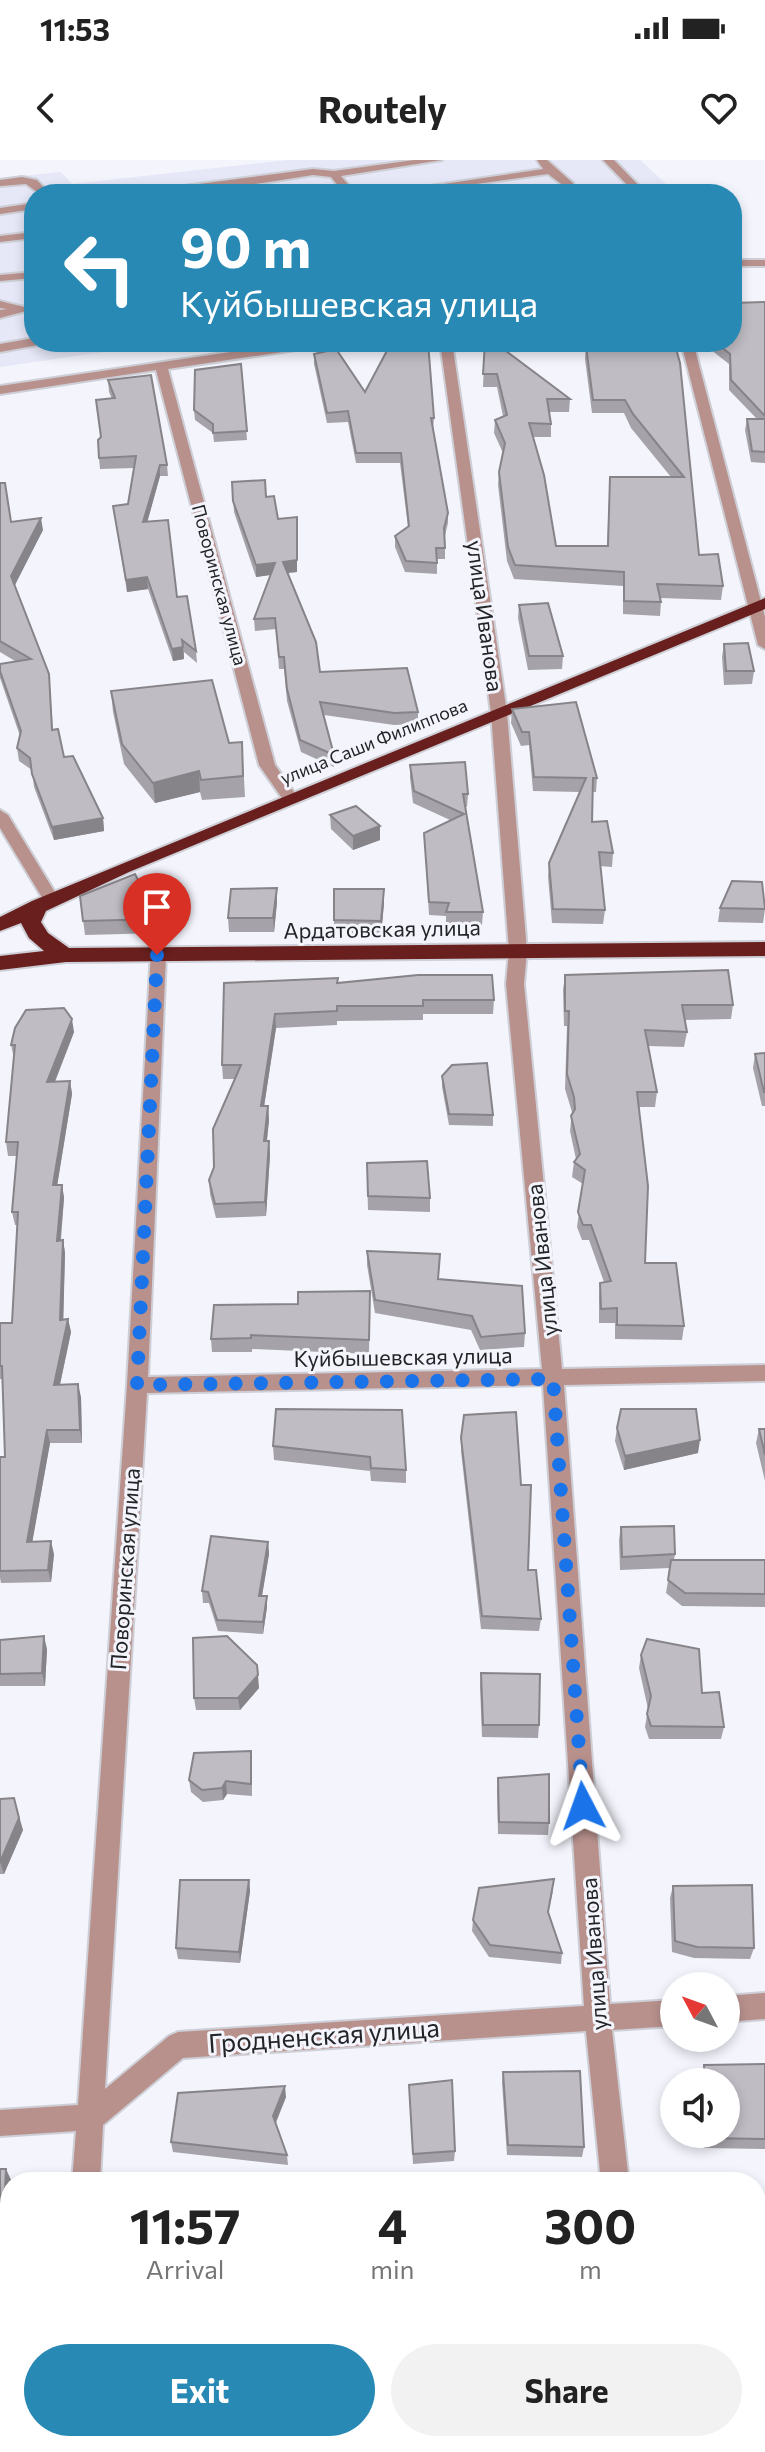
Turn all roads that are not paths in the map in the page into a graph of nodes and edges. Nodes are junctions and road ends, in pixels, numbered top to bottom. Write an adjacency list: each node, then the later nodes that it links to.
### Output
1 (437, 160): 5 (street)
2 (542, 160): 4 (street)
3 (608, 160): 12 (street)
4 (550, 171): 10 (street); 11 (street)
5 (334, 174): 8 (street); 9 (street)
6 (0, 183): 7 (street)
7 (38, 184)
8 (236, 184)
9 (342, 184)
10 (455, 184)
11 (568, 184)
12 (632, 184)
13 (24, 207): 14 (street)
14 (0, 211)
15 (24, 236): 16 (street)
16 (0, 239)
17 (742, 263): 18 (street)
18 (765, 263)
19 (24, 276): 20 (street)
20 (0, 278)
21 (0, 304): 22 (street)
22 (24, 308)
23 (24, 310): 24 (street)
24 (0, 314)
25 (24, 344): 26 (street)
26 (0, 348)
27 (255, 352): 30 (street)
28 (447, 352): 34 (street, улица Иванова)
29 (690, 352): 32 (street)
30 (161, 366): 31 (street); 35 (street, Поворинская улица)
31 (0, 390)
32 (760, 605): 33 (street); 34 (highway, улица Саши Филиппова)
33 (765, 645)
34 (499, 713): 35 (highway, улица Саши Филиппова); 40 (street, улица Иванова)
35 (290, 798): 37 (highway, улица Саши Филиппова)
36 (0, 815): 37 (street)
37 (45, 902): 38 (highway, улица Саши Филиппова); 41 (highway)
38 (0, 925)
39 (765, 949): 40 (highway, Ардатовская улица)
40 (518, 951): 42 (highway, Ардатовская улица); 45 (street, улица Иванова)
41 (66, 955): 42 (highway, Ардатовская улица); 43 (highway, Ардатовская улица)
42 (157, 955): 46 (street, Поворинская улица)
43 (0, 963)
44 (765, 1373): 45 (street, Куйбышевская улица)
45 (553, 1379): 46 (street, Куйбышевская улица); 50 (street, улица Иванова)
46 (137, 1385): 51 (street, Поворинская улица)
47 (765, 2006): 48 (street)
48 (740, 2008)
49 (660, 2014): 50 (street, Гродненская улица)
50 (598, 2019): 51 (street, Гродненская улица); 54 (street, улица Иванова)
51 (92, 2117): 52 (street); 53 (street, Поворинская улица)
52 (0, 2123)
53 (87, 2172)
54 (614, 2172)

